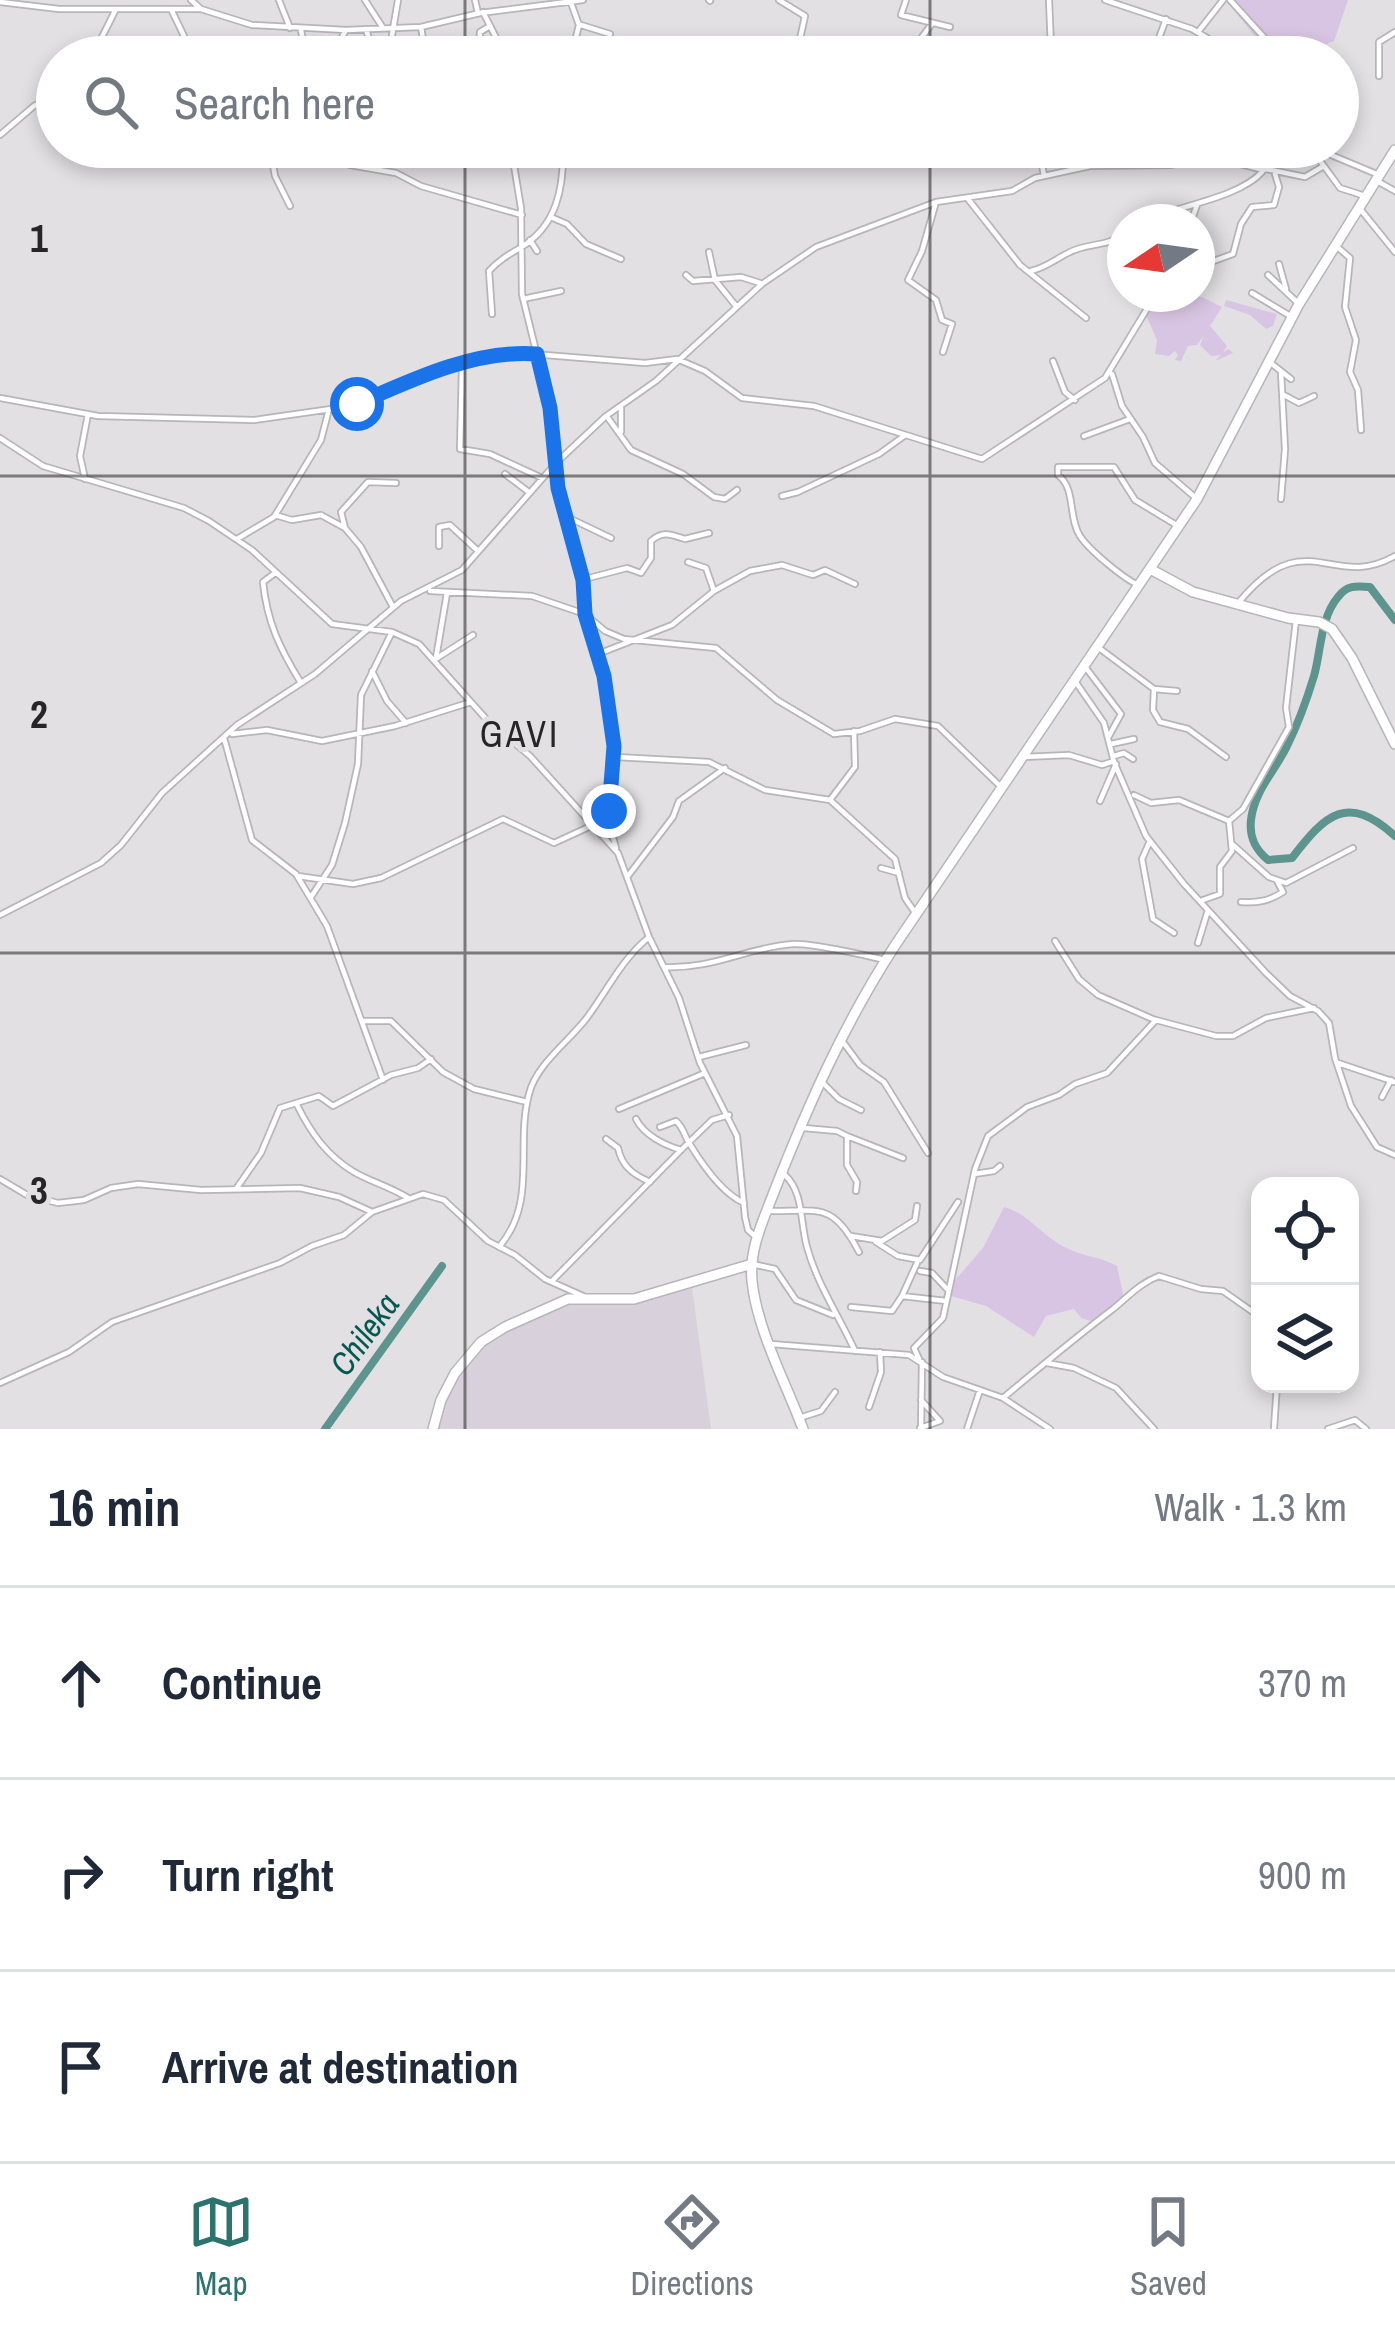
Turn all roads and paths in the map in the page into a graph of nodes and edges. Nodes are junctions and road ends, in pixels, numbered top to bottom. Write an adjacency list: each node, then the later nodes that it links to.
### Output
1 (191, 0): 18 (street)
2 (279, 0): 29 (street)
3 (365, 0): 30 (street)
4 (398, 0): 26 (street)
5 (475, 0): 20 (street)
6 (583, 0): 13 (street)
7 (779, 0): 47 (street)
8 (906, 0): 24 (street)
9 (1049, 0): 49 (street)
10 (1105, 0): 21 (street)
11 (1144, 0): 21 (street)
12 (1227, 0): 34 (street); 52 (street)
13 (571, 1): 15 (street); 23 (street)
14 (0, 2): 19 (street)
15 (548, 2): 16 (street)
16 (520, 3): 20 (street)
17 (171, 9): 18 (street); 19 (street); 38 (street)
18 (201, 9): 29 (street)
19 (115, 11): 37 (street)
20 (480, 13): 25 (street); 27 (street)
21 (1150, 13): 22 (street)
22 (1166, 19): 34 (street); 50 (street)
23 (579, 25): 36 (street); 46 (street)
24 (931, 25): 28 (street); 48 (street)
25 (490, 26): 44 (street); 45 (street)
26 (393, 27): 27 (street); 30 (street); 42 (street)
27 (421, 27): 43 (street)
28 (950, 27)
29 (290, 28): 31 (street)
30 (383, 28): 32 (street)
31 (300, 29): 33 (street); 39 (street)
32 (366, 29): 33 (street); 41 (street)
33 (346, 30): 40 (street)
34 (1198, 32): 51 (street)
35 (1395, 32): 53 (street)
36 (610, 34)
37 (102, 36)
38 (184, 36)
39 (301, 36)
40 (343, 36)
41 (368, 36)
42 (392, 36)
43 (422, 36)
44 (479, 36)
45 (495, 36)
46 (576, 36)
47 (801, 36)
48 (923, 36)
49 (1051, 36)
50 (1160, 36)
51 (1205, 36)
52 (1259, 36)
53 (1379, 76)
54 (36, 105): 55 (street)
55 (0, 134)
56 (1395, 150): 71 (main road)
57 (273, 168): 77 (street)
58 (369, 168): 78 (street)
59 (514, 168): 78 (street)
60 (560, 168): 79 (street)
61 (1043, 168): 70 (street)
62 (1086, 168): 70 (street)
63 (1257, 168): 68 (street)
64 (1267, 168): 68 (street)
65 (1320, 168): 69 (street)
66 (1324, 168): 74 (street)
67 (1356, 168): 71 (street)
68 (1265, 170): 69 (street); 76 (street)
69 (1275, 174): 88 (street)
70 (1044, 176): 73 (street)
71 (1377, 177): 72 (street); 74 (main road)
72 (1395, 191)
73 (968, 200): 75 (street); 90 (street)
74 (1362, 201): 82 (main road); 85 (street)
75 (937, 202): 94 (street); 105 (street)
76 (1199, 204)
77 (290, 206)
78 (522, 215): 83 (street)
79 (553, 218): 80 (street); 87 (street)
80 (530, 240): 83 (street); 84 (street)
81 (1107, 244): 90 (street)
82 (1335, 245): 99 (main road); 125 (street)
83 (522, 248): 98 (street); 102 (street)
84 (537, 251)
85 (1395, 252)
86 (709, 253): 93 (street)
87 (620, 260)
88 (1215, 260)
89 (1279, 264): 95 (street)
90 (1031, 271): 104 (street)
91 (686, 274): 93 (street)
92 (1268, 275): 95 (street)
93 (715, 280): 94 (street); 100 (street)
94 (762, 284): 100 (street)
95 (1286, 289): 99 (street)
96 (561, 291): 98 (street)
97 (1252, 293): 103 (street)
98 (524, 299): 106 (street)
99 (1299, 304): 103 (main road)
100 (736, 306): 107 (street)
101 (1146, 312): 111 (street)
102 (492, 314)
103 (1292, 317): 109 (main road)
104 (1086, 318)
105 (944, 352)
106 (537, 354): 107 (street); 110 (street); 130 (street)
107 (677, 359): 118 (street); 127 (street)
108 (1053, 361): 117 (street)
109 (1268, 362): 112 (street); 138 (main road)
110 (462, 365): 120 (street); 133 (street)
111 (1112, 373): 117 (street); 124 (street)
112 (1281, 373): 113 (street); 114 (street)
113 (1291, 379)
114 (1284, 395): 115 (street); 119 (street)
115 (1314, 396)
116 (0, 398): 122 (street)
117 (1075, 400): 127 (street)
118 (621, 405): 123 (street); 126 (street)
119 (1284, 407): 121 (street); 139 (street)
120 (328, 411): 122 (street); 140 (street)
121 (1295, 411)
122 (88, 414): 132 (street)
123 (606, 416): 126 (street); 130 (street)
124 (1130, 419): 128 (street); 138 (street)
125 (1361, 430)
126 (621, 432): 135 (street)
127 (904, 436): 137 (street)
128 (1084, 436)
129 (0, 438): 132 (street)
130 (556, 463): 133 (street); 141 (street)
131 (505, 474): 136 (street)
132 (85, 478): 145 (street)
133 (542, 478): 136 (street)
134 (396, 483): 143 (street)
135 (736, 490)
136 (530, 493): 148 (street)
137 (782, 496)
138 (1197, 499): 142 (main road)
139 (1281, 500)
140 (275, 515): 143 (street); 145 (street)
141 (565, 517): 146 (street); 153 (street)
142 (1179, 527): 151 (main road); 155 (street)
143 (345, 528): 160 (street)
144 (709, 533): 153 (street)
145 (237, 538): 152 (street)
146 (610, 538)
147 (439, 546): 148 (street)
148 (478, 551): 156 (street)
149 (1394, 558): 159 (street)
150 (688, 562): 157 (street)
151 (1150, 569): 155 (main road); 159 (main road)
152 (276, 573): 163 (street); 173 (street)
153 (583, 580): 161 (street)
154 (855, 584): 157 (street)
155 (1138, 585): 167 (main road)
156 (427, 591): 158 (street); 160 (street)
157 (714, 591): 166 (street)
158 (447, 593): 161 (street); 169 (street)
159 (1238, 604): 162 (main road)
160 (393, 607): 163 (street)
161 (585, 614): 166 (street); 168 (street)
162 (1296, 620): 183 (main road); 194 (street)
163 (367, 630): 164 (street); 173 (street)
164 (392, 632): 169 (street); 171 (street)
165 (472, 635): 169 (street)
166 (634, 641): 168 (street); 179 (street)
167 (1097, 647): 170 (main road); 174 (street)
168 (598, 654): 186 (street)
169 (435, 659): 176 (street)
170 (1084, 666): 172 (main road); 182 (street)
171 (372, 671): 177 (street); 178 (street)
172 (1075, 680): 182 (street); 184 (main road)
173 (301, 683): 180 (street)
174 (1154, 688): 175 (street); 185 (street)
175 (1178, 691)
176 (471, 702): 177 (street); 195 (street)
177 (406, 723): 178 (street)
178 (361, 733): 180 (street); 204 (street)
179 (857, 734): 190 (street); 192 (street)
180 (226, 736): 202 (street); 211 (street)
181 (1134, 739): 182 (street)
182 (1110, 740): 187 (street)
183 (1395, 744)
184 (1023, 757): 187 (street); 190 (main road)
185 (1226, 757)
186 (614, 758): 189 (street); 199 (street)
187 (1115, 760): 188 (street); 191 (street); 193 (street)
188 (1133, 760)
189 (725, 768): 192 (street); 203 (street)
190 (1002, 788): 210 (main road)
191 (1131, 794): 194 (street); 196 (street)
192 (830, 800): 201 (street)
193 (1100, 801)
194 (1229, 821): 197 (street)
195 (591, 826): 199 (street); 204 (street)
196 (1150, 841): 207 (street); 212 (street)
197 (1232, 844): 205 (street); 207 (street)
198 (1354, 848): 205 (street)
199 (618, 853): 203 (street)
200 (881, 868): 201 (street)
201 (899, 873): 210 (street)
202 (298, 876): 204 (street); 206 (street)
203 (628, 876): 213 (street)
204 (324, 879): 206 (street)
205 (1277, 881): 208 (street)
206 (311, 898): 220 (street)
207 (1201, 900): 209 (street)
208 (1241, 902)
209 (1208, 910): 215 (street); 218 (street)
210 (916, 914): 216 (main road)
211 (0, 915)
212 (1174, 933)
213 (649, 937): 217 (street); 231 (street)
214 (1055, 941): 219 (street)
215 (1198, 943)
216 (885, 960): 217 (street); 221 (main road)
217 (664, 967): 223 (street)
218 (1314, 1008): 219 (street); 225 (street)
219 (1156, 1020): 249 (street)
220 (364, 1021): 224 (street); 227 (street)
221 (840, 1038): 228 (main road); 244 (street)
222 (746, 1045): 223 (street)
223 (698, 1057): 226 (street)
224 (431, 1059): 227 (street); 231 (street)
225 (1337, 1063): 229 (street); 245 (street)
226 (705, 1073): 233 (street); 235 (street)
227 (383, 1080): 232 (street)
228 (820, 1080): 234 (street); 238 (main road)
229 (1393, 1081): 230 (street)
230 (1382, 1097)
231 (527, 1102): 264 (street)
232 (297, 1105): 252 (street); 254 (street)
233 (619, 1109)
234 (861, 1111)
235 (729, 1115): 241 (street); 256 (street)
236 (636, 1119): 243 (street)
237 (660, 1127): 241 (street)
238 (801, 1127): 239 (street); 248 (main road)
239 (847, 1136): 246 (street); 253 (street)
240 (606, 1139): 251 (street)
241 (688, 1143): 243 (street); 256 (street)
242 (1395, 1143): 245 (street)
243 (681, 1150): 251 (street)
244 (928, 1153)
245 (1392, 1154)
246 (903, 1158)
247 (1000, 1166): 249 (street)
248 (782, 1173): 258 (main road); 260 (street)
249 (974, 1174): 270 (street)
250 (0, 1179): 252 (street)
251 (650, 1182): 269 (street)
252 (236, 1190): 259 (street)
253 (856, 1191)
254 (408, 1198): 259 (street); 264 (street)
255 (958, 1202): 266 (street)
256 (744, 1203): 262 (street)
257 (917, 1206): 263 (street)
258 (766, 1211): 260 (street); 262 (main road)
259 (372, 1212): 282 (street)
260 (801, 1212): 261 (street); 276 (street)
261 (851, 1236): 263 (street); 265 (street)
262 (757, 1238): 267 (main road)
263 (876, 1242): 266 (street)
264 (499, 1247): 269 (street)
265 (860, 1252)
266 (919, 1261): 271 (street)
267 (752, 1264): 272 (main road); 276 (street); 277 (main road)
268 (920, 1271): 270 (street)
269 (552, 1282): 272 (street)
270 (947, 1289): 273 (street)
271 (902, 1296): 273 (street); 274 (street)
272 (587, 1299): 290 (main road)
273 (946, 1301): 280 (street)
274 (851, 1307)
275 (1251, 1310): 281 (street)
276 (833, 1315): 278 (street)
277 (771, 1344): 278 (street); 289 (main road)
278 (855, 1351): 279 (street)
279 (880, 1352): 280 (street); 288 (street)
280 (921, 1360): 283 (street); 287 (street)
281 (1047, 1363): 286 (street); 294 (street)
282 (0, 1383)
283 (980, 1390): 286 (street); 292 (street)
284 (836, 1392): 289 (street)
285 (1276, 1393): 295 (street)
286 (1003, 1398): 293 (street)
287 (921, 1400): 291 (street); 291 (street)
288 (868, 1407)
289 (801, 1423)
290 (433, 1429)
291 (920, 1429)
292 (967, 1429)
293 (1050, 1429)
294 (1154, 1429)
295 (1274, 1429)
296 (1328, 1429): 297 (street)
297 (1366, 1429)

